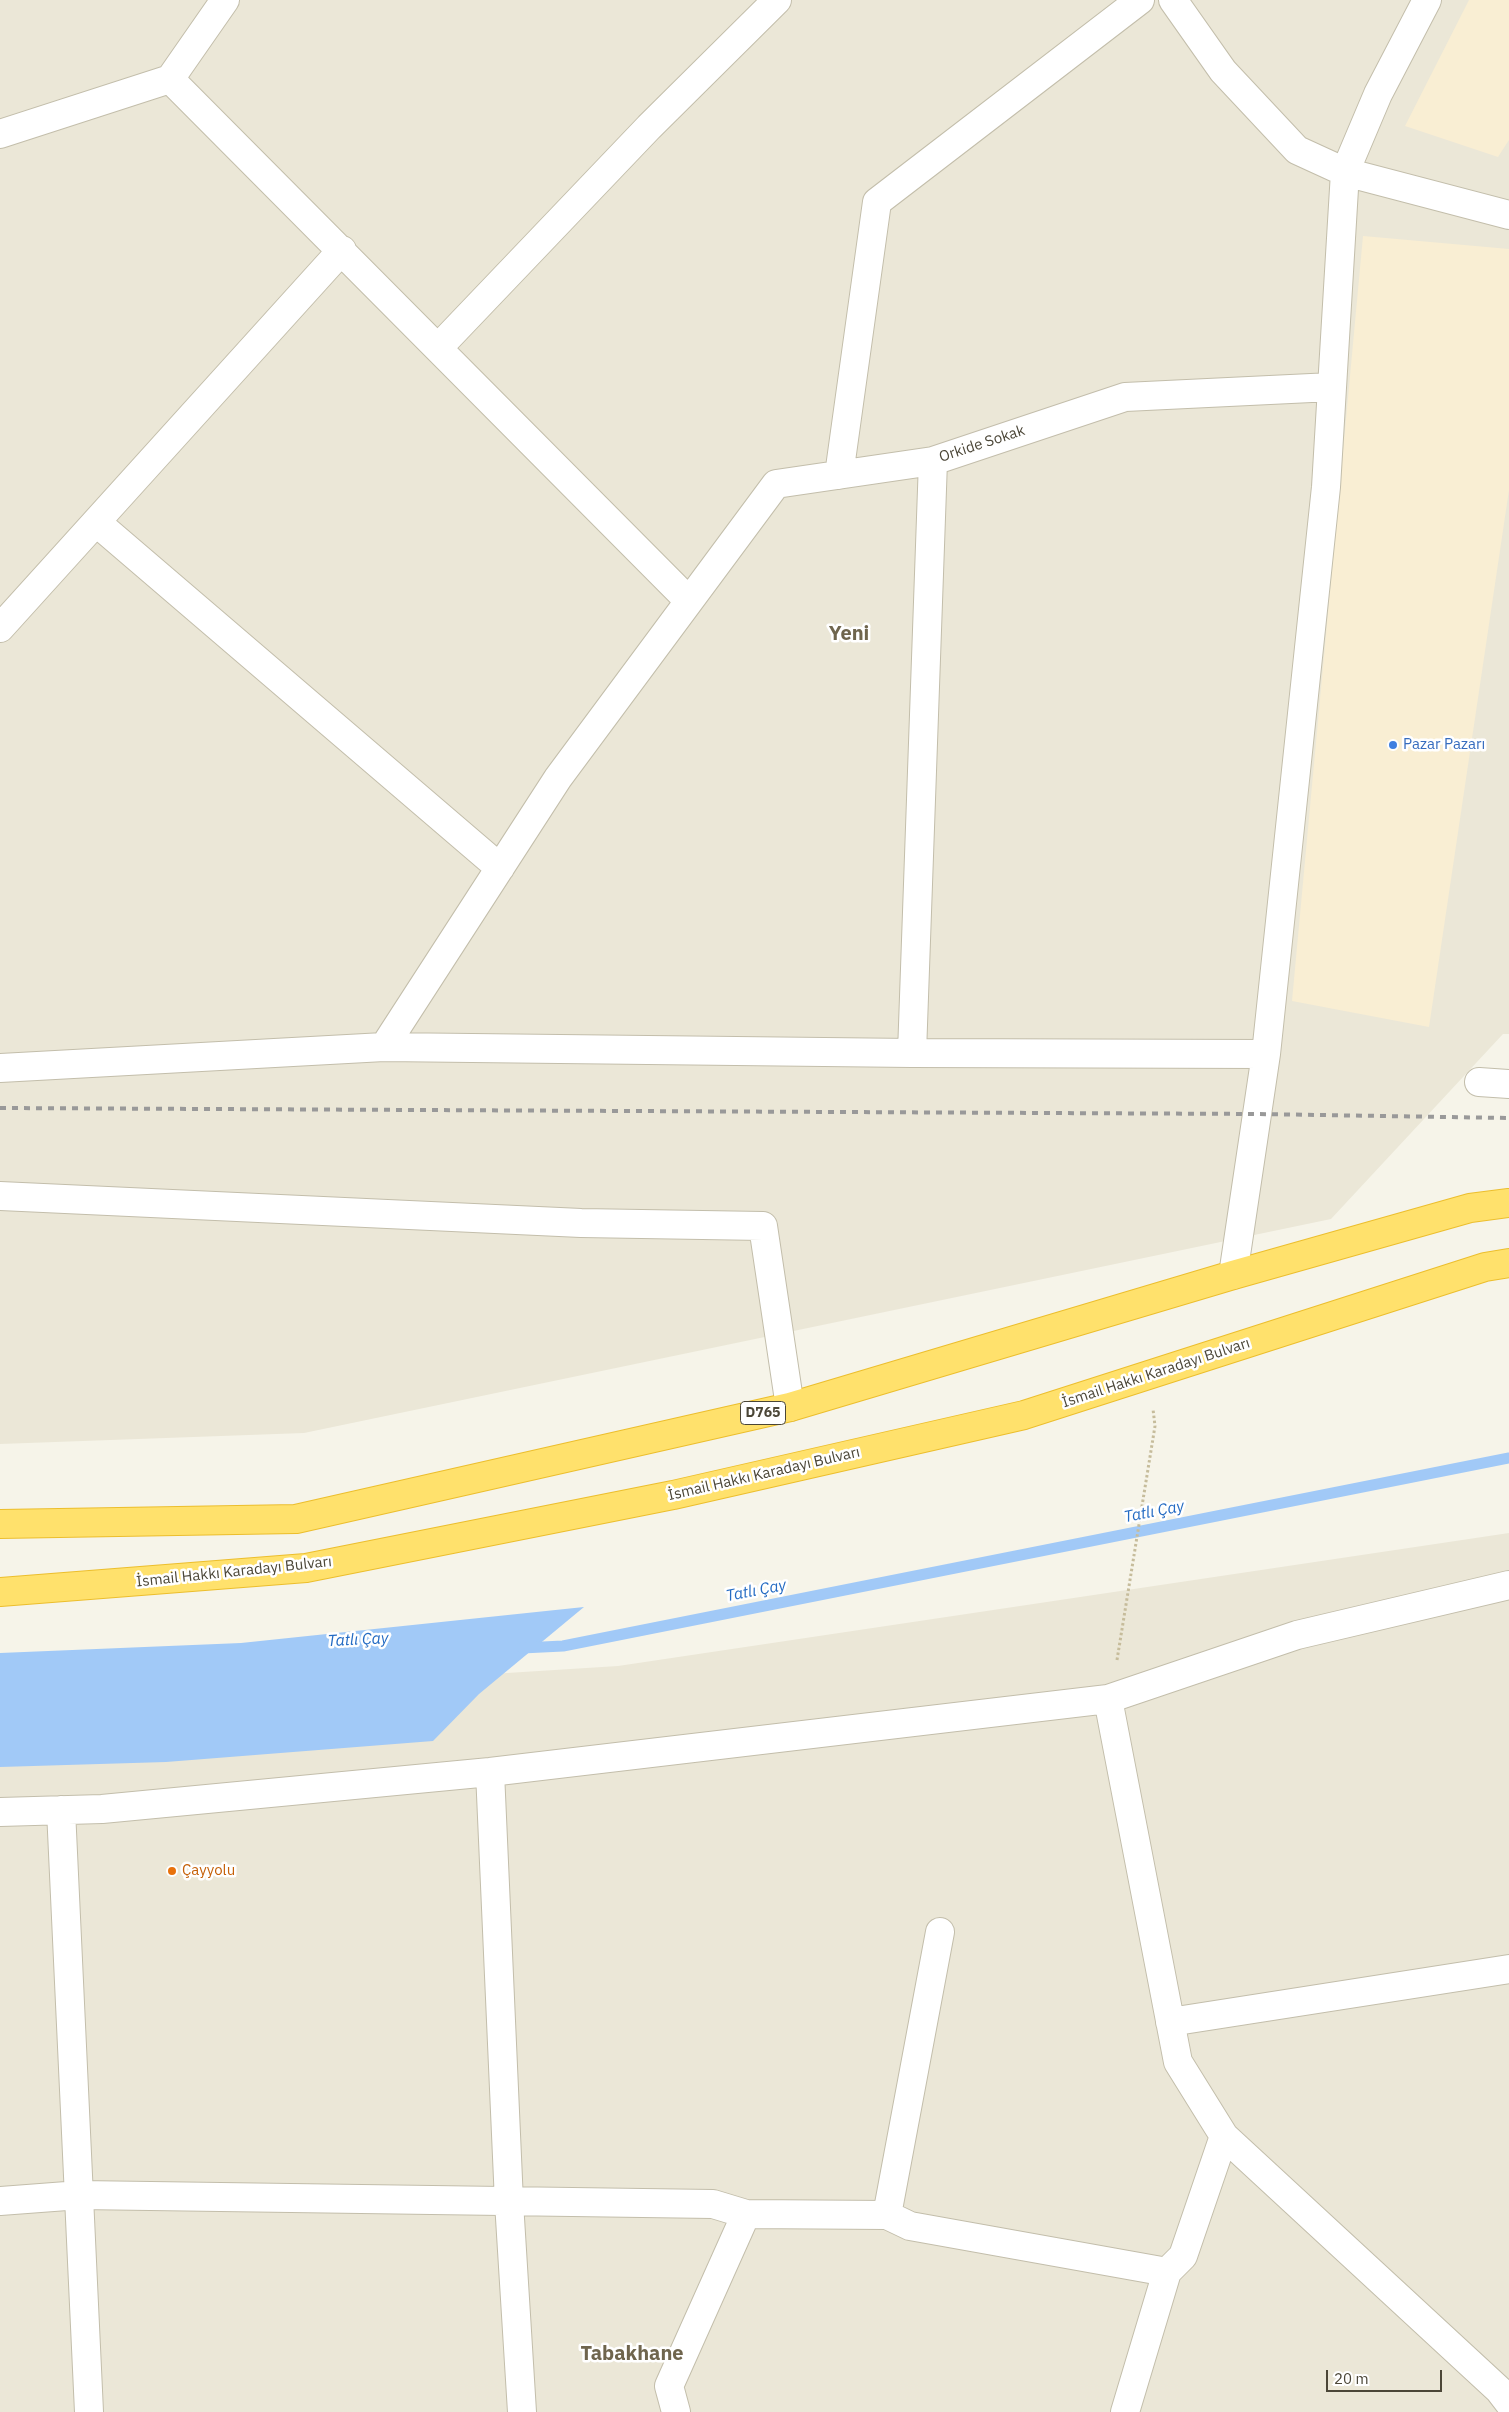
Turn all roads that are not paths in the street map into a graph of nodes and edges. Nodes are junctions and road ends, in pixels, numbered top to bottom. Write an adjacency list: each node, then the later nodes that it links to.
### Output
1 (225, 0): 6 (street)
2 (776, 0): 11 (street)
3 (1140, 0): 14 (street)
4 (1173, 0): 8 (street)
5 (1427, 0): 8 (street)
6 (170, 80): 7 (street); 10 (street)
7 (0, 134)
8 (1345, 172): 9 (street); 12 (street)
9 (1509, 215)
10 (342, 250): 11 (street); 15 (street)
11 (438, 348): 16 (street)
12 (1332, 387): 13 (street, Orkide Sokak); 21 (street)
13 (933, 461): 14 (street, Orkide Sokak); 20 (street)
14 (839, 475): 16 (street, Orkide Sokak)
15 (96, 522): 17 (street); 18 (street)
16 (689, 602): 18 (street, Orkide Sokak)
17 (0, 628)
18 (500, 868): 19 (street, Orkide Sokak)
19 (384, 1047): 20 (street); 22 (street)
20 (912, 1053): 21 (street)
21 (1266, 1054): 28 (street)
22 (0, 1068)
23 (1479, 1082): 24 (street)
24 (1509, 1084)
25 (0, 1196): 29 (street)
26 (1509, 1203): 28 (highway, D765)
27 (1509, 1262): 32 (highway, İsmail Hakkı Karadayı Bulvarı)
28 (1233, 1275): 29 (highway, D765)
29 (790, 1407): 30 (highway, D765)
30 (0, 1524)
31 (1509, 1585): 33 (street)
32 (0, 1592)
33 (1108, 1700): 34 (street); 39 (street)
34 (490, 1772): 35 (street); 43 (street)
35 (62, 1810): 36 (street); 41 (street)
36 (0, 1812)
37 (940, 1932): 45 (street)
38 (1509, 1969): 39 (street)
39 (1170, 2022): 40 (street)
40 (1224, 2136): 46 (street); 47 (street)
41 (80, 2195): 42 (street); 43 (street); 48 (street)
42 (0, 2201)
43 (508, 2202): 44 (street); 49 (street)
44 (746, 2214): 45 (street); 50 (street)
45 (887, 2215): 46 (street)
46 (1167, 2272): 51 (street)
47 (1509, 2403)
48 (89, 2412)
49 (522, 2412)
50 (676, 2412)
51 (1125, 2412)

